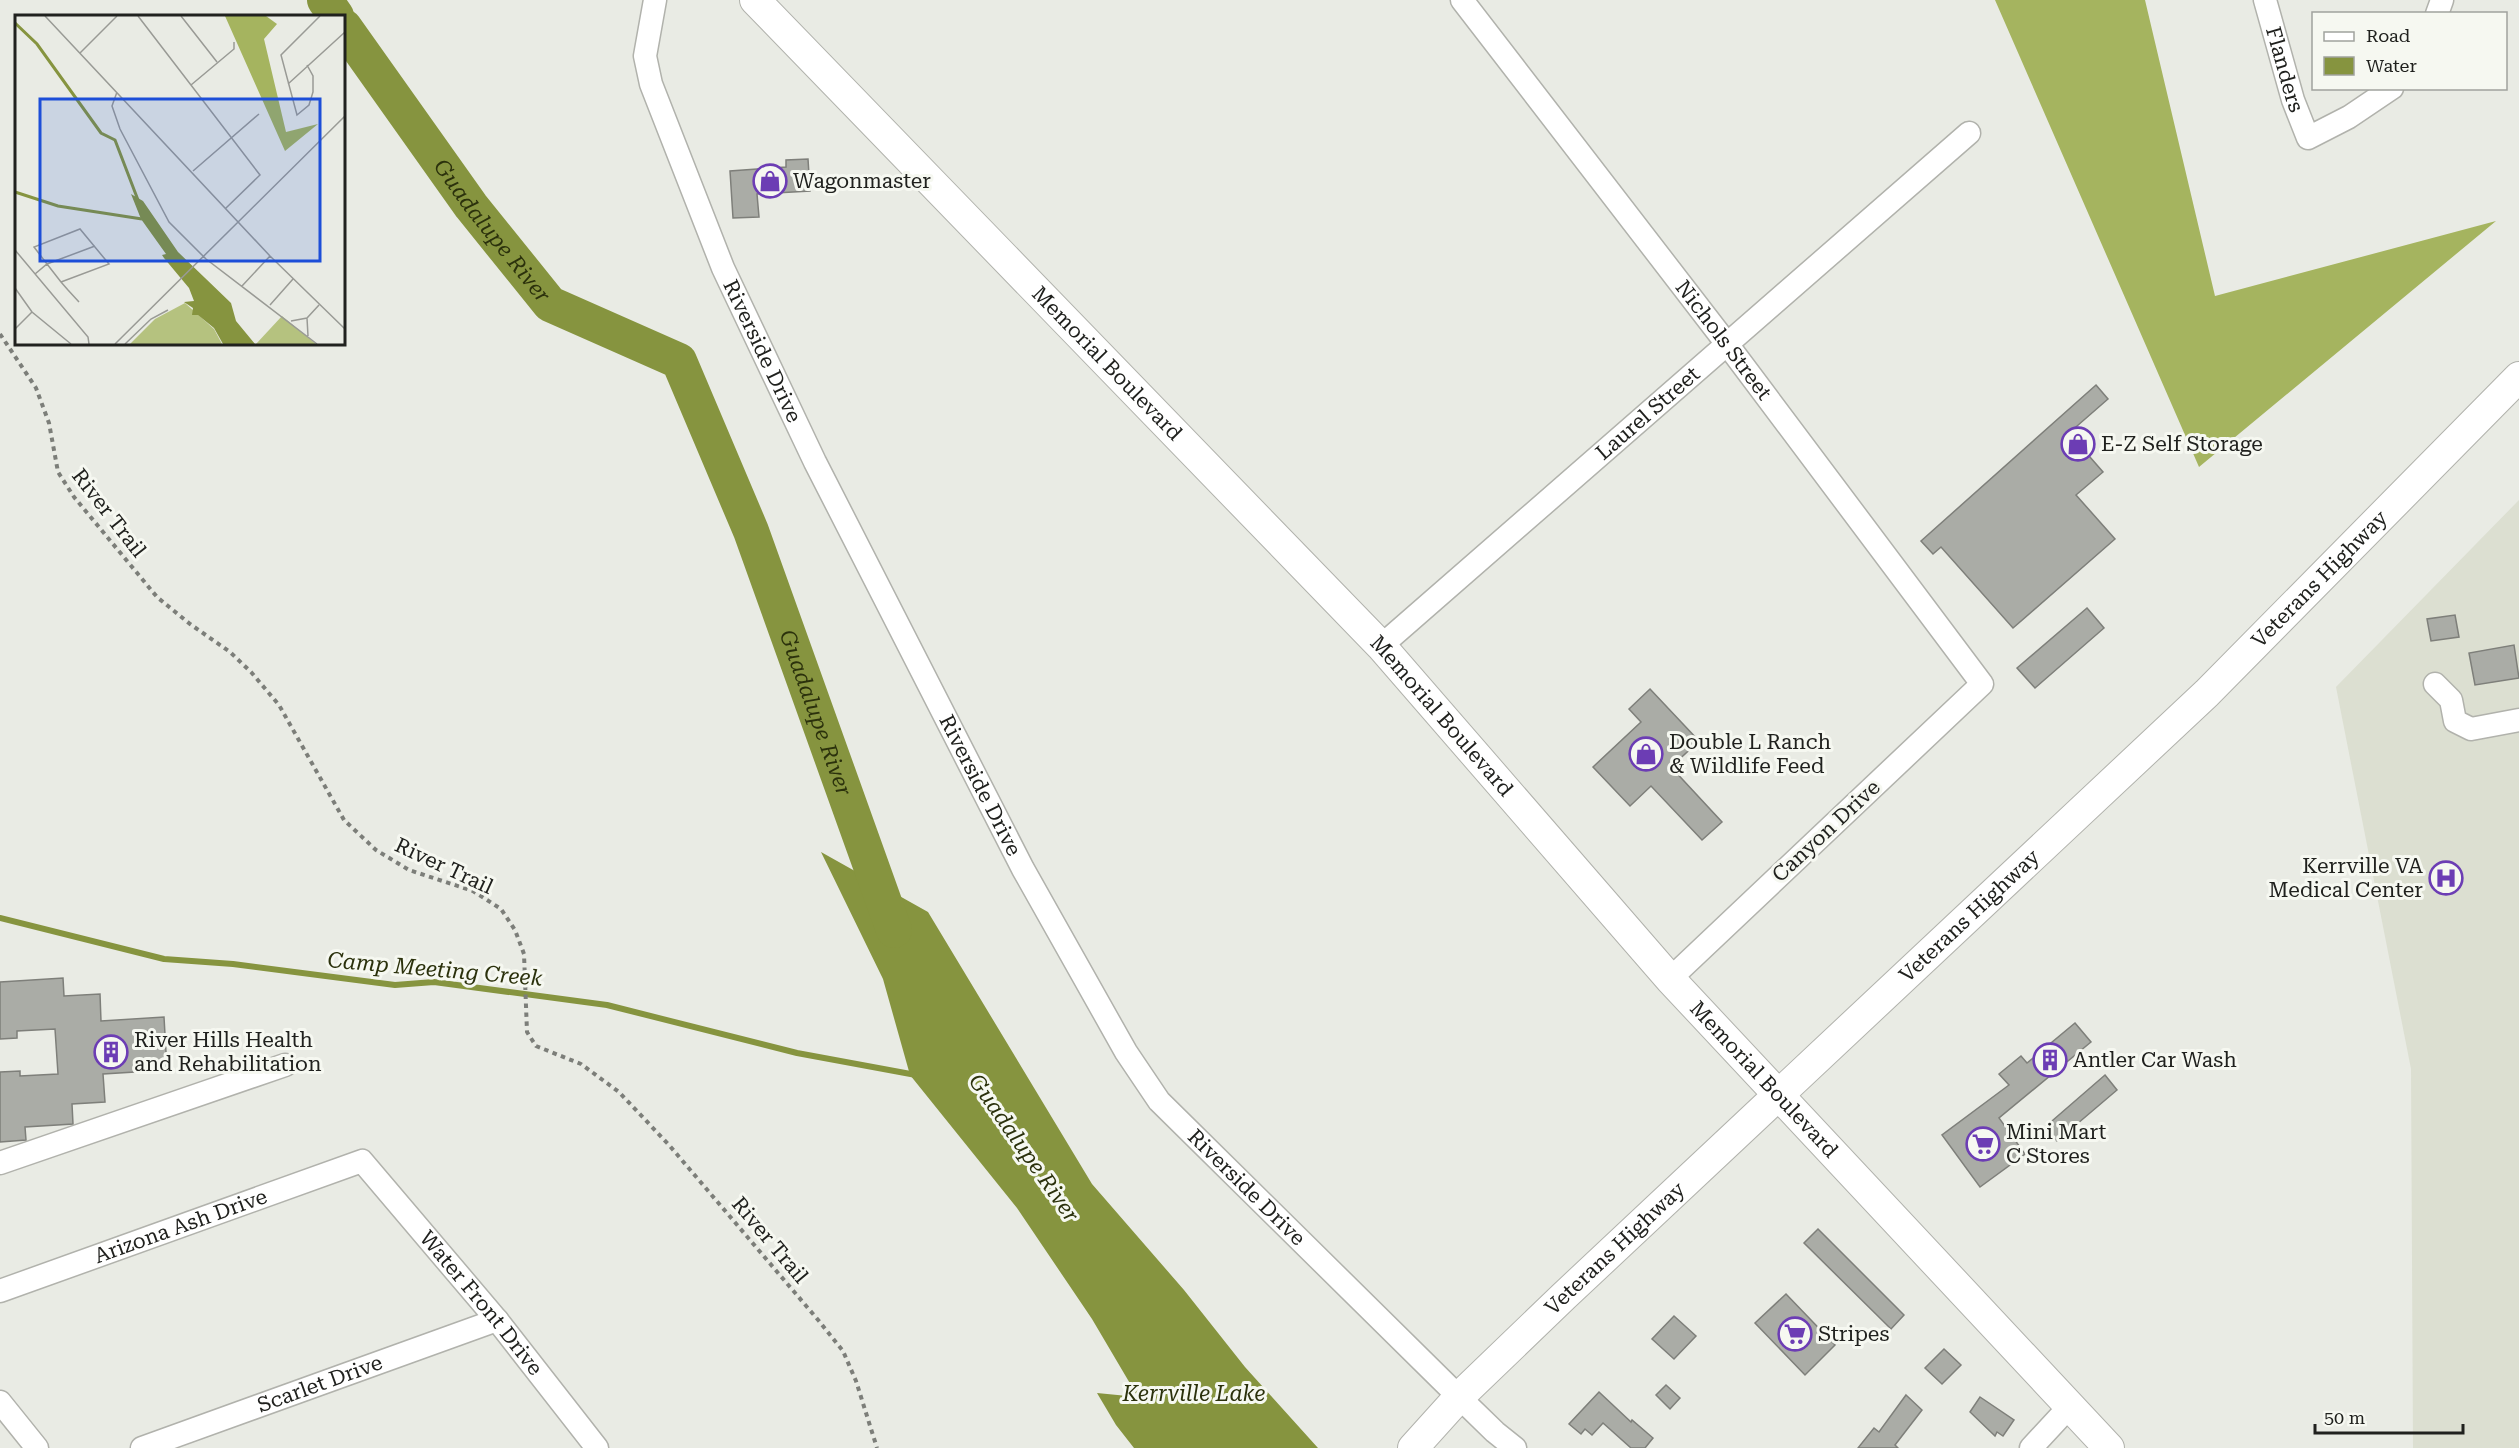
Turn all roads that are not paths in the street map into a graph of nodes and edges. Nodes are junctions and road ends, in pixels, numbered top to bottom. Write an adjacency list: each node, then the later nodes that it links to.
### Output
1 (655, 0): 20 (street, Riverside Drive)
2 (755, 0): 9 (main road, Memorial Boulevard)
3 (1462, 0): 7 (street, Nichols Street)
4 (2265, 0): 5 (street, Flanders)
5 (2389, 90)
6 (1969, 133): 7 (street, Laurel Street)
7 (1727, 344): 9 (street, Laurel Street); 10 (street, Nichols Street)
8 (2519, 376): 15 (main road, Veterans Highway)
9 (1381, 646): 13 (main road, Memorial Boulevard)
10 (1982, 684): 13 (street, Canyon Drive)
11 (2435, 684): 12 (street)
12 (2519, 720)
13 (1670, 979): 15 (main road, Memorial Boulevard)
14 (285, 1065): 17 (street)
15 (1779, 1093): 20 (main road, Veterans Highway); 22 (main road, Memorial Boulevard)
16 (362, 1161): 18 (street, Arizona Ash Drive); 19 (street, Water Front Drive)
17 (0, 1163)
18 (0, 1291)
19 (497, 1320): 24 (street, Scarlet Drive); 25 (street, Water Front Drive)
20 (1459, 1397): 26 (main road, Veterans Highway); 27 (street, Riverside Drive)
21 (0, 1402): 23 (street)
22 (2069, 1407): 28 (street); 29 (main road, Memorial Boulevard)
23 (37, 1448)
24 (142, 1448)
25 (597, 1448)
26 (1413, 1448)
27 (1515, 1448)
28 (2031, 1448)
29 (2109, 1448)

